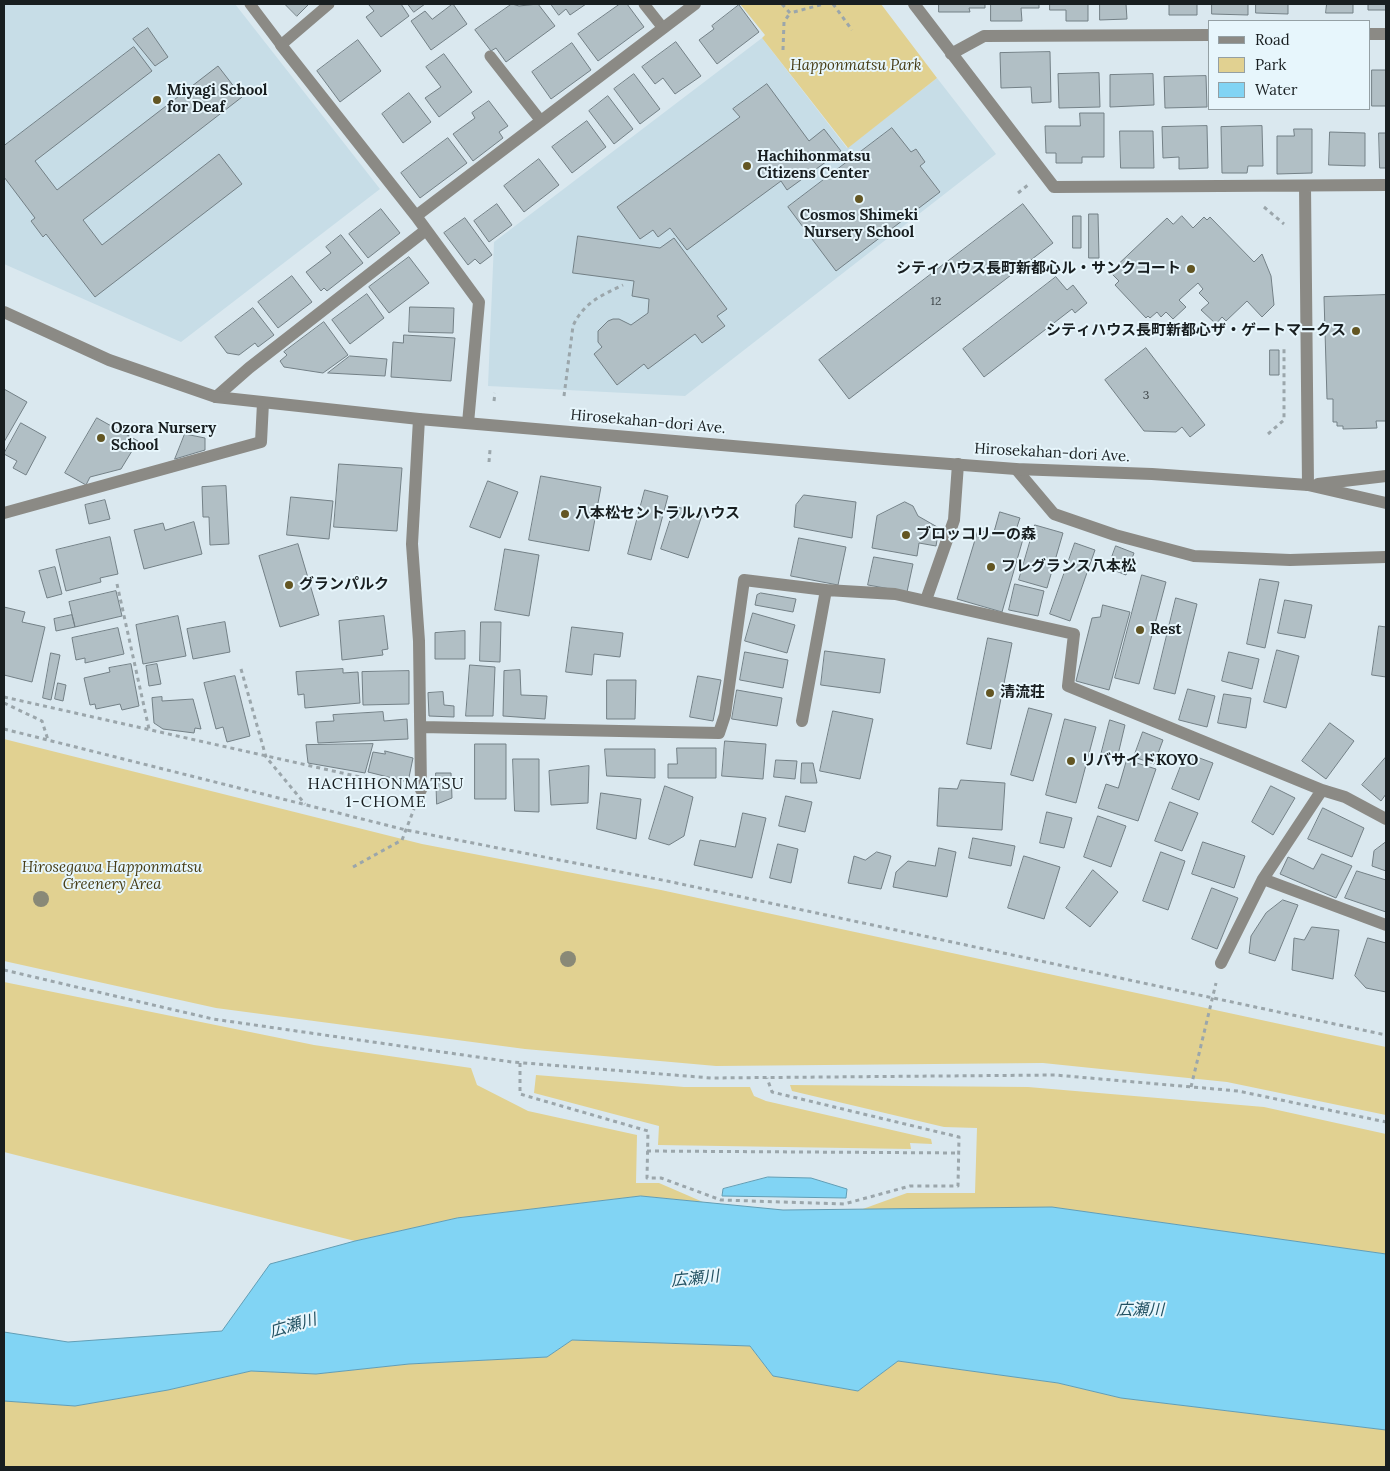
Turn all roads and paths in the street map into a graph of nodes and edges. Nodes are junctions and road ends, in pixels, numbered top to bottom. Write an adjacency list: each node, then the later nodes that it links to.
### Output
1 (250, 4): 15 (lane)
2 (330, 4): 15 (lane)
3 (644, 4): 10 (lane)
4 (695, 4): 10 (street)
5 (782, 4): 9 (path)
6 (824, 4): 9 (path)
7 (833, 4): 11 (path)
8 (914, 4): 17 (street)
9 (790, 13): 16 (path)
10 (663, 28): 19 (street)
11 (852, 30)
12 (1370, 34): 13 (street)
13 (1386, 34)
14 (1208, 35): 17 (street)
15 (280, 45): 25 (street)
16 (783, 50)
17 (951, 54): 22 (street)
18 (490, 56): 19 (lane)
19 (541, 121): 25 (street)
20 (1028, 185): 23 (path)
21 (1386, 185): 22 (street)
22 (1305, 186): 44 (street)
23 (1018, 192)
24 (1264, 207): 27 (path)
25 (416, 216): 26 (street)
26 (426, 230): 33 (street); 37 (street)
27 (1284, 233)
28 (623, 284): 32 (path)
29 (4, 312): 33 (street, Hirosekahan-dori Ave.)
30 (1284, 340): 38 (path)
31 (495, 394): 34 (path)
32 (564, 396)
33 (216, 397): 35 (street, Hirosekahan-dori Ave.)
34 (494, 401)
35 (263, 403): 36 (street, Hirosekahan-dori Ave.); 46 (street)
36 (419, 419): 37 (street, Hirosekahan-dori Ave.); 55 (street)
37 (468, 423): 41 (street, Hirosekahan-dori Ave.)
38 (1268, 434)
39 (490, 450): 40 (path)
40 (489, 462)
41 (958, 464): 42 (street, Hirosekahan-dori Ave.); 50 (street)
42 (1016, 469): 44 (street, Hirosekahan-dori Ave.); 47 (street)
43 (1386, 476): 44 (street, Hirosekahan-dori Ave.)
44 (1308, 484): 45 (street, Hirosekahan-dori Ave.)
45 (1386, 503)
46 (4, 513)
47 (1386, 557)
48 (117, 584): 57 (path)
49 (826, 590): 50 (street); 54 (street); 55 (street)
50 (926, 600): 61 (street)
51 (241, 669): 59 (path)
52 (4, 697): 57 (path)
53 (4, 703): 58 (path)
54 (802, 721)
55 (422, 727): 60 (street)
56 (4, 729): 58 (path)
57 (149, 730): 59 (path)
58 (48, 740): 62 (path)
59 (266, 757): 60 (path); 62 (path)
60 (421, 790)
61 (1322, 790): 63 (street); 67 (street)
62 (306, 804): 65 (path)
63 (1386, 819)
64 (409, 822): 65 (path)
65 (406, 830): 66 (path); 72 (path)
66 (353, 867)
67 (1263, 879): 68 (street); 69 (street)
68 (1386, 926)
69 (1221, 963)
70 (4, 970): 74 (path)
71 (1214, 988): 72 (path)
72 (1212, 999): 73 (path); 76 (path)
73 (1386, 1035)
74 (520, 1063): 75 (path); 78 (path)
75 (767, 1078): 76 (path); 79 (path)
76 (1191, 1087): 77 (path)
77 (1386, 1122)
78 (647, 1151): 79 (path); 79 (path)
79 (959, 1152)

